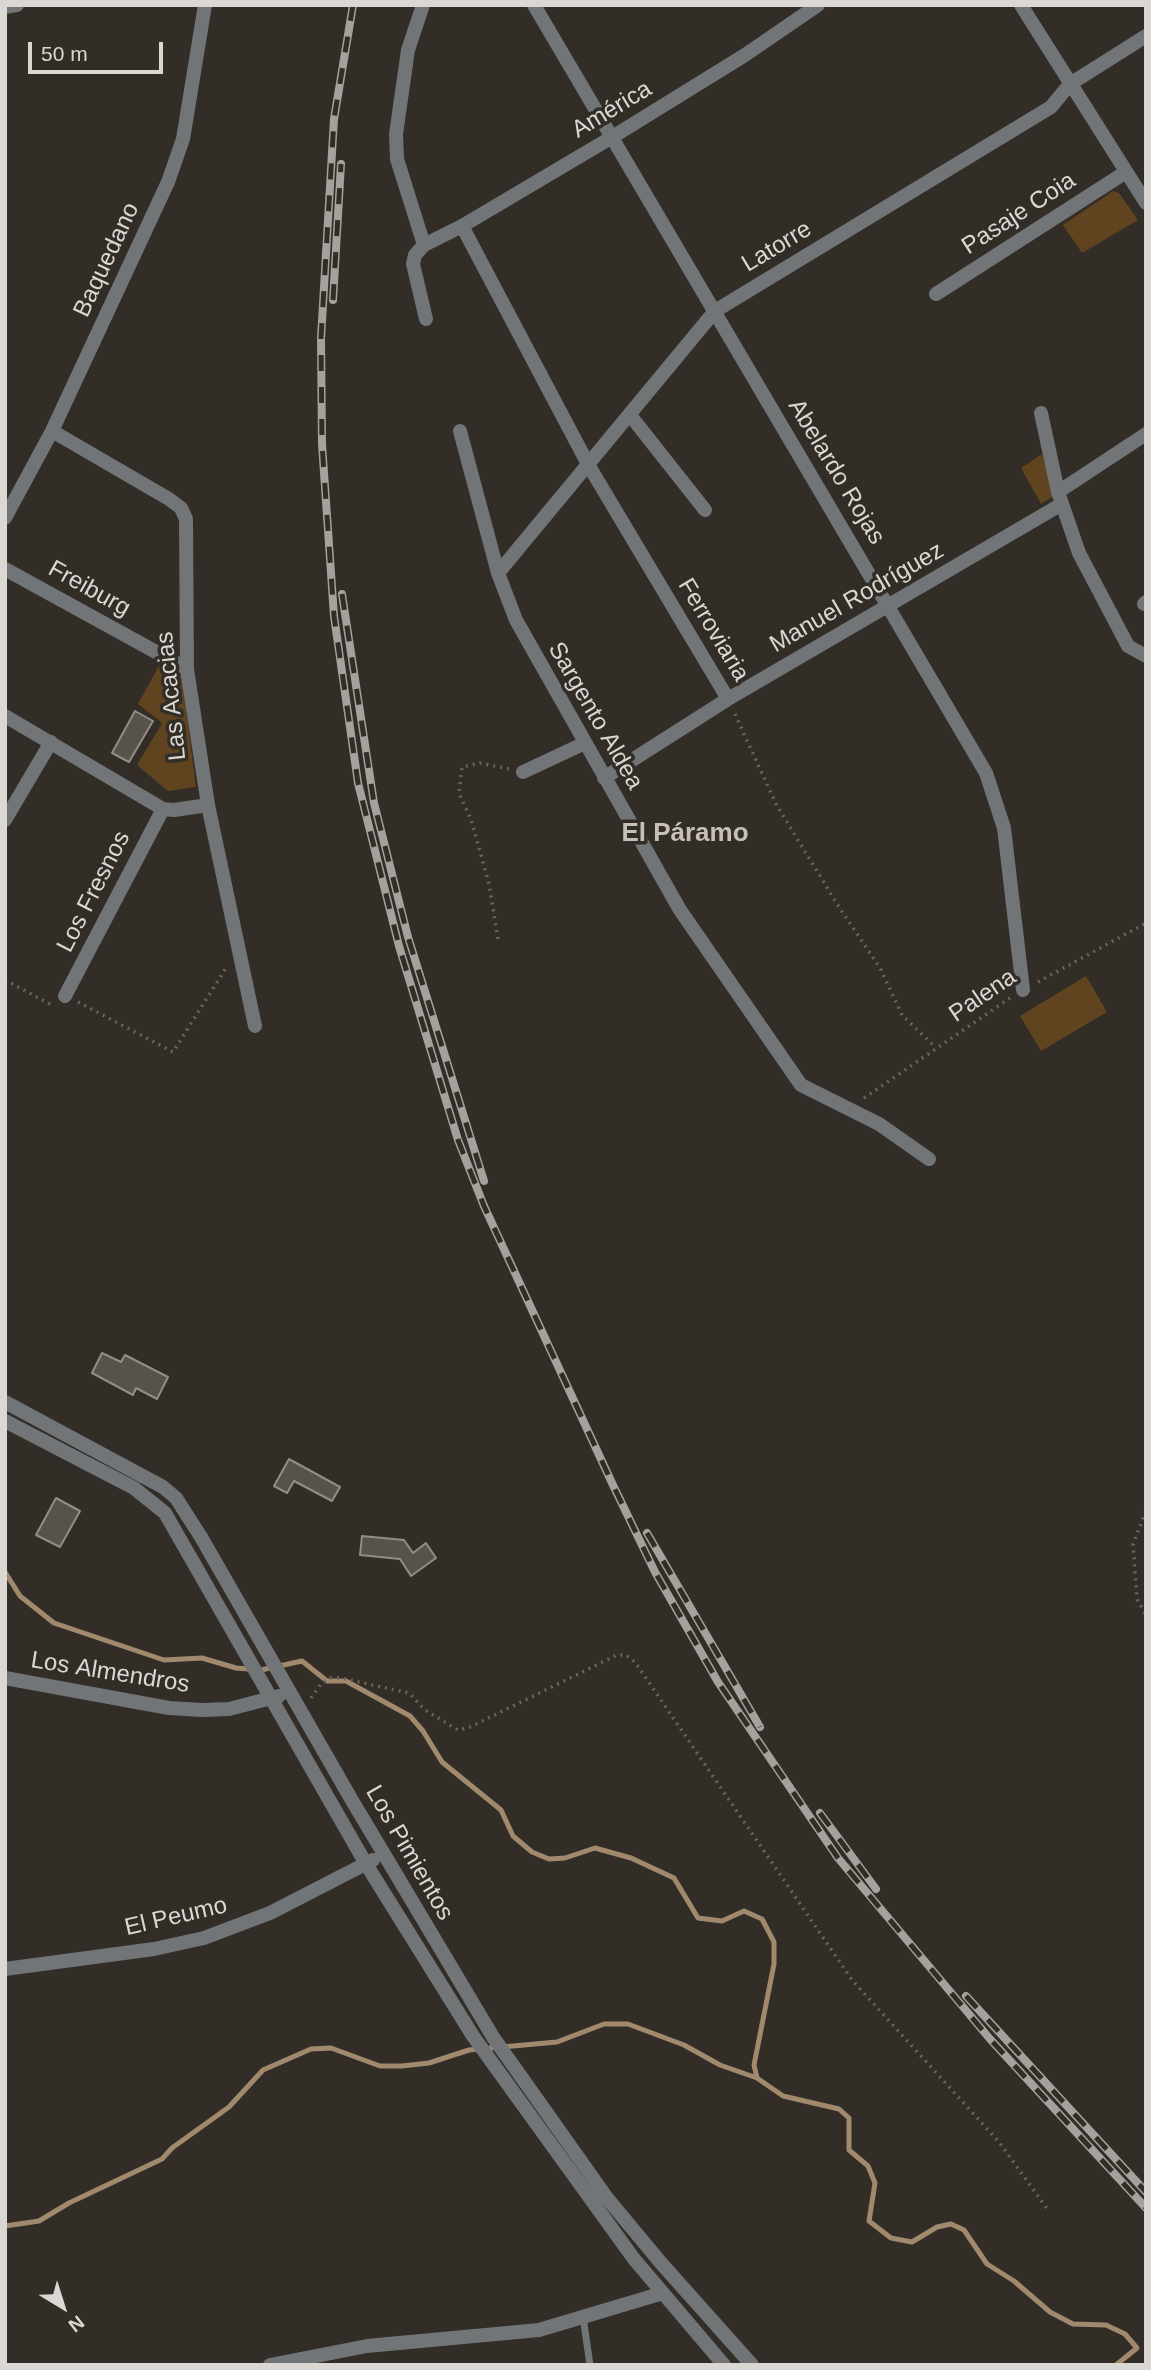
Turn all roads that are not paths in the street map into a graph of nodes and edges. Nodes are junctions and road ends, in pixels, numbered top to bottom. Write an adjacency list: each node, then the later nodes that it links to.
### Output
1 (17, 5): 7 (street)
2 (205, 5): 20 (street, Baquedano)
3 (423, 5): 14 (street)
4 (534, 5): 10 (street, Abelardo Rojas)
5 (818, 5): 10 (street, América)
6 (1021, 5): 9 (street)
7 (5, 7)
8 (1146, 36): 9 (street, Latorre)
9 (1070, 84): 11 (street); 16 (street, Latorre)
10 (614, 136): 13 (street, América); 16 (street, Abelardo Rojas)
11 (1126, 172): 12 (street); 15 (street, Pasaje Coia)
12 (1146, 203)
13 (463, 226): 14 (street, América); 23 (street, Ferroviaria)
14 (424, 245): 17 (street)
15 (936, 294)
16 (715, 311): 19 (street, Latorre); 29 (street, Abelardo Rojas)
17 (426, 320)
18 (1041, 413): 24 (street)
19 (630, 415): 23 (street, Latorre); 25 (street)
20 (52, 431): 26 (street, Baquedano); 31 (street, Las Acacias)
21 (460, 431): 28 (street, Sargento Aldea)
22 (1146, 434): 24 (street, Manuel Rodríguez)
23 (589, 466): 28 (street, Latorre); 32 (street, Ferroviaria)
24 (1060, 498): 29 (street, Manuel Rodríguez); 30 (street)
25 (705, 510)
26 (5, 518)
27 (5, 569): 31 (street, Freiburg)
28 (498, 573): 35 (street, Sargento Aldea)
29 (889, 606): 32 (street, Manuel Rodríguez); 41 (street, Abelardo Rojas)
30 (1146, 656)
31 (187, 669): 38 (street, Las Acacias)
32 (728, 699): 37 (street, Manuel Rodríguez)
33 (5, 716): 34 (street)
34 (51, 743): 39 (street); 40 (street)
35 (585, 743): 36 (street); 37 (street, Sargento Aldea)
36 (523, 772)
37 (604, 778): 44 (street, Sargento Aldea)
38 (208, 805): 39 (street); 43 (street, Las Acacias)
39 (163, 809): 42 (street, Los Fresnos)
40 (5, 820)
41 (1023, 990)
42 (65, 996)
43 (255, 1026)
44 (929, 1159)
45 (5, 1402): 48 (street, Los Pimientos)
46 (5, 1420): 49 (street, Los Pimientos)
47 (5, 1678): 49 (street, Los Almendros)
48 (290, 1693): 49 (street, Los Almendros); 50 (street, Los Pimientos)
49 (272, 1699): 51 (street, Los Pimientos)
50 (384, 1855): 51 (street, El Peumo); 58 (street, Los Pimientos)
51 (366, 1864): 52 (street, El Peumo); 53 (street, Los Pimientos)
52 (5, 1969)
53 (663, 2293): 54 (street); 57 (street, Los Pimientos)
54 (583, 2317): 55 (street); 56 (lane)
55 (270, 2365)
56 (590, 2365)
57 (724, 2365)
58 (752, 2365)

